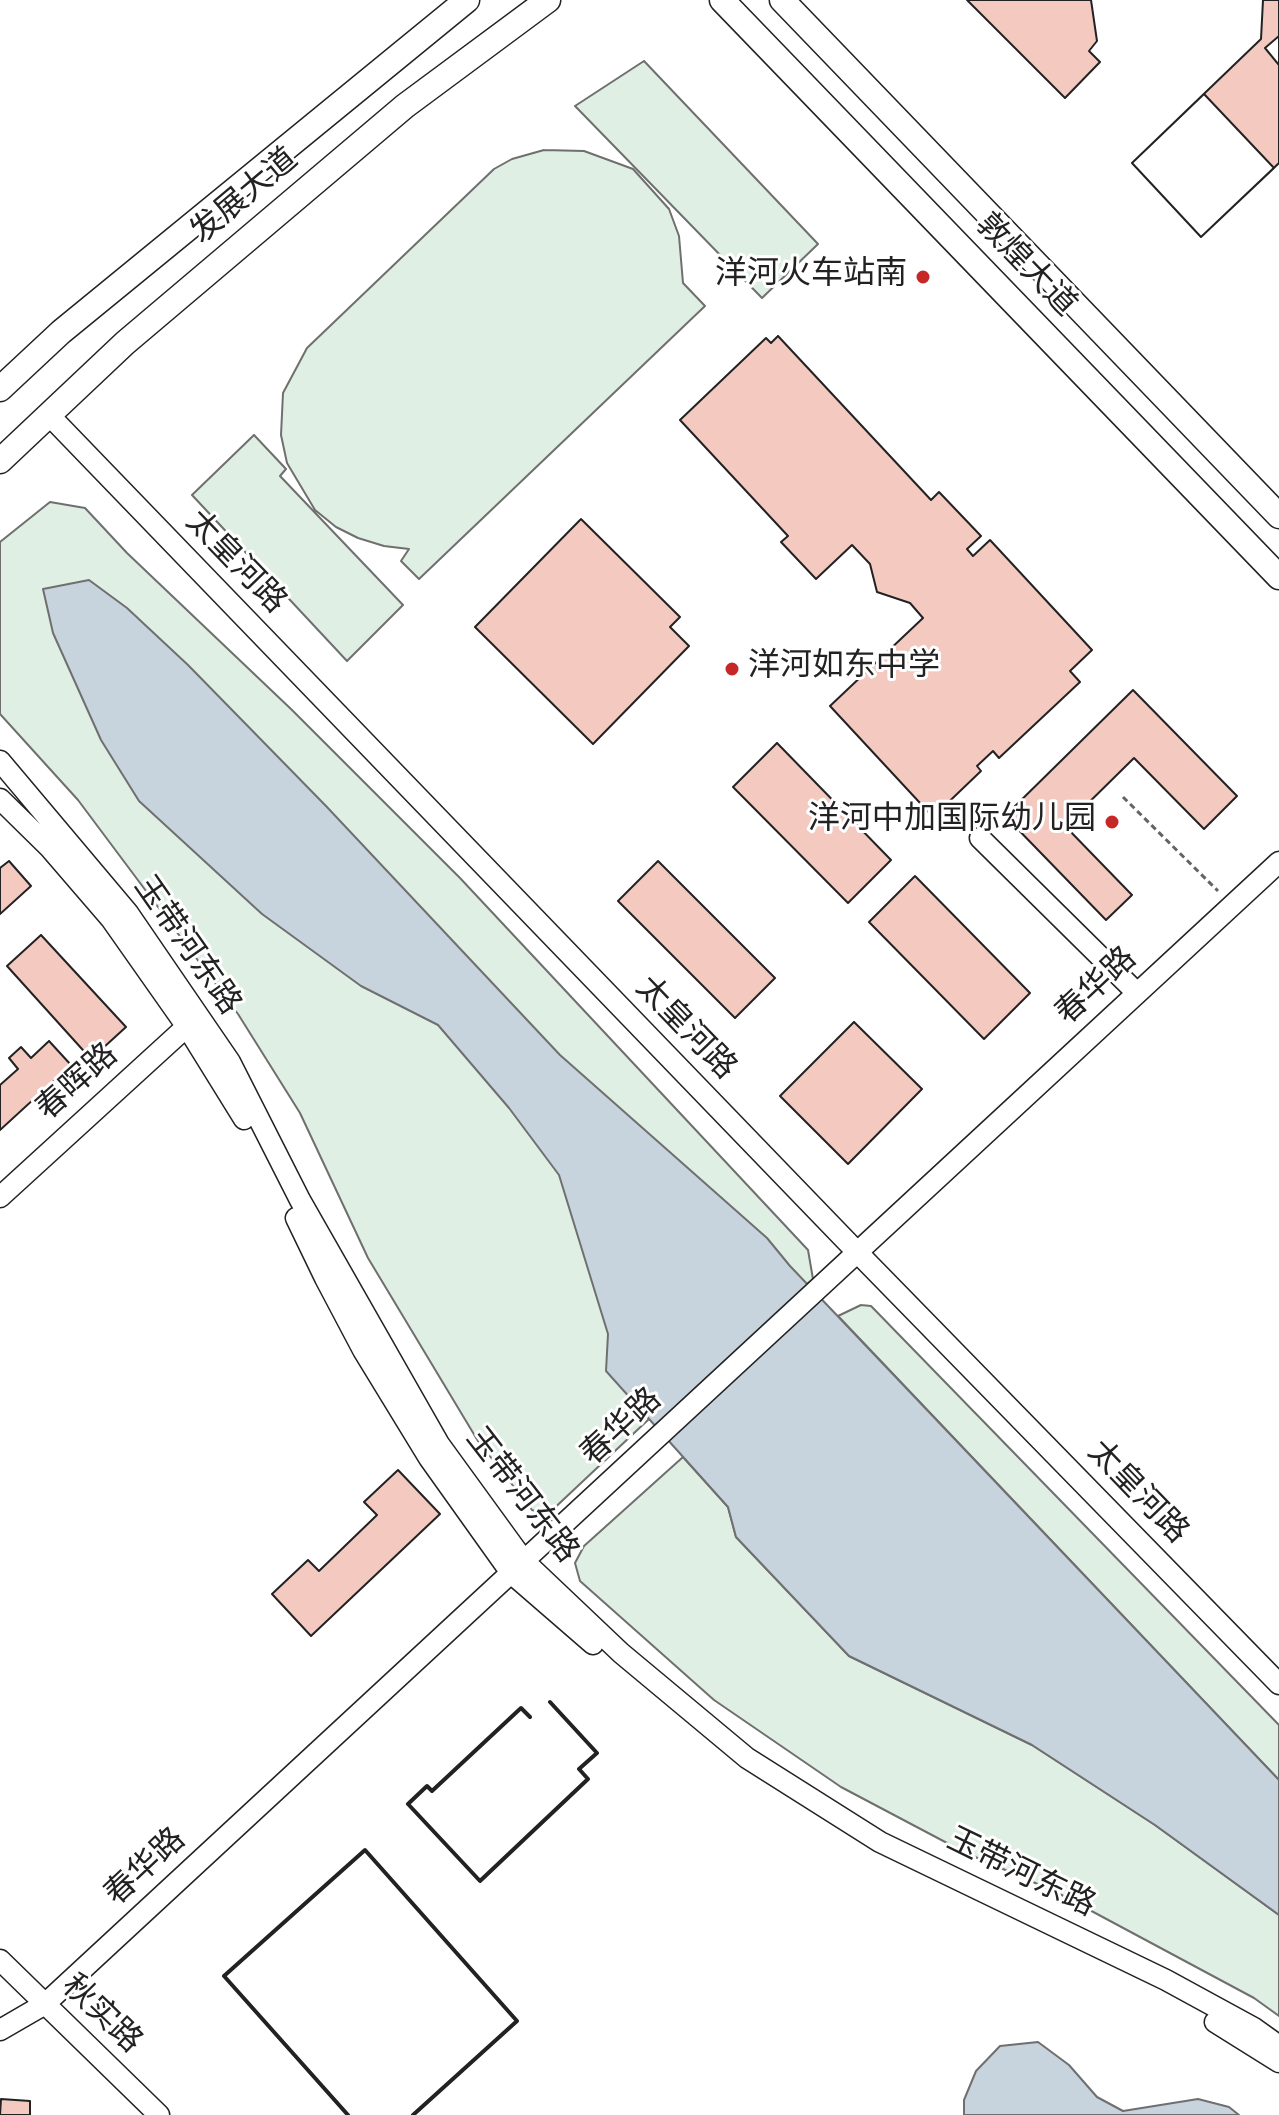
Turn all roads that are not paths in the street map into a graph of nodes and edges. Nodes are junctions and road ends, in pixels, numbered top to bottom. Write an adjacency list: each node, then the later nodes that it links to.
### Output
1 (467, 0): 5 (main road, 发展大道)
2 (548, 0): 6 (main road, 发展大道)
3 (722, 0): 9 (main road, 敦煌大道)
4 (782, 0): 8 (main road, 敦煌大道)
5 (3, 381)
6 (49, 415): 7 (main road, 发展大道); 17 (street, 太皇河路)
7 (0, 461)
8 (1279, 516)
9 (1279, 577)
10 (0, 761): 15 (street, 玉带河东路)
11 (0, 799): 15 (street, 玉带河东路)
12 (980, 838): 14 (street)
13 (1279, 862): 14 (street, 春华路)
14 (1137, 993): 17 (street, 春华路)
15 (193, 1021): 16 (street, 春晖路); 18 (street, 玉带河东路)
16 (0, 1197)
17 (857, 1252): 18 (street, 春华路); 19 (street, 太皇河路)
18 (518, 1567): 21 (street, 春华路); 23 (street, 玉带河东路); 24 (street, 玉带河东路)
19 (1279, 1684)
20 (0, 1960): 21 (street, 秋实路)
21 (45, 2004): 22 (street, 春华路); 25 (street, 秋实路)
22 (0, 2030)
23 (1279, 2046)
24 (1279, 2062)
25 (159, 2115)

